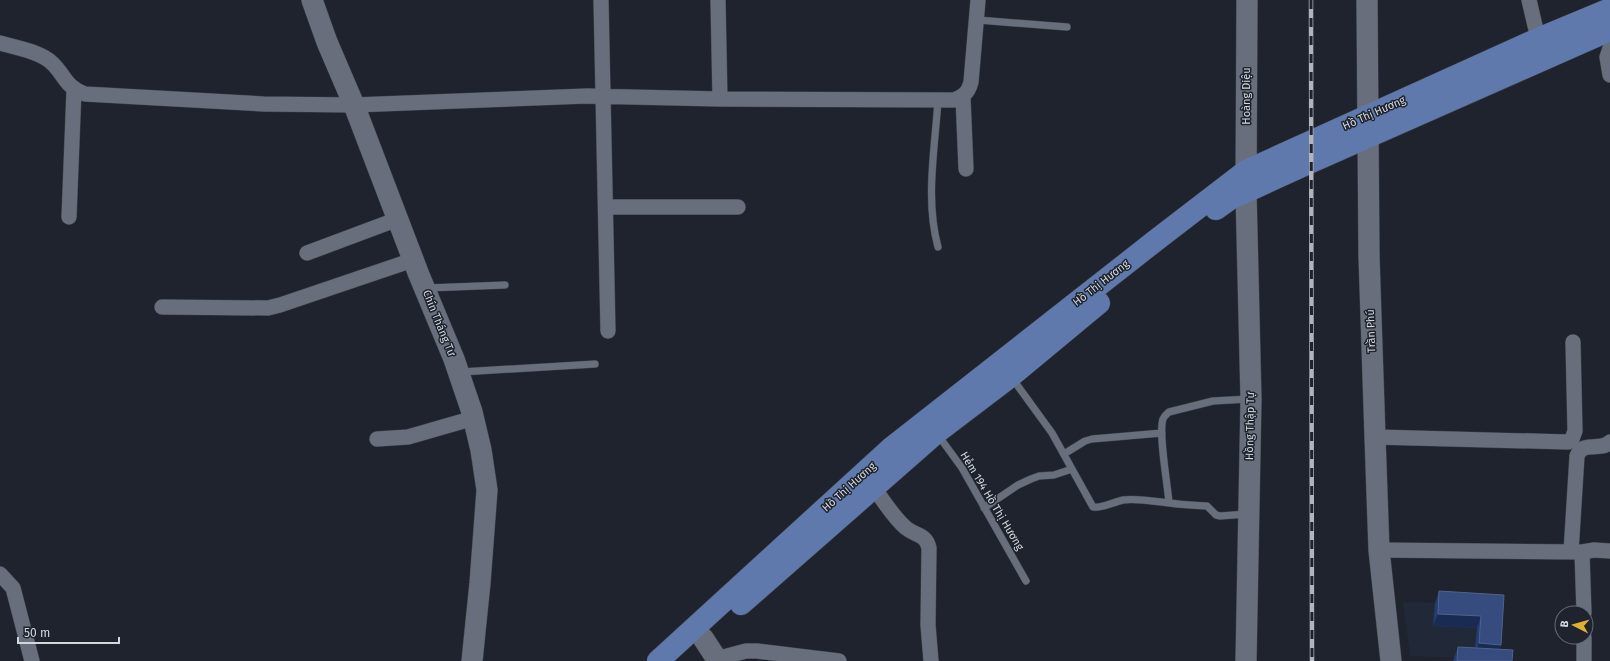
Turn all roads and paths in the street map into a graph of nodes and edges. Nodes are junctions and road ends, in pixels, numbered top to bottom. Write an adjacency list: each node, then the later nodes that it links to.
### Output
1 (312, 0): 22 (street, Chín Tháng Tư)
2 (601, 0): 18 (street)
3 (718, 0): 20 (street)
4 (978, 0): 9 (street)
5 (1247, 0): 26 (street, Hoàng Diệu)
6 (1368, 0): 23 (street, Trần Phú)
7 (1529, 0): 12 (street)
8 (1610, 9): 12 (main road, Hồ Thị Hương)
9 (978, 20): 10 (lane); 19 (street)
10 (1067, 27)
11 (1610, 30): 15 (main road, Hồ Thị Hương)
12 (1538, 39): 15 (street); 23 (main road, Hồ Thị Hương)
13 (0, 43): 17 (street)
14 (1610, 48): 16 (street)
15 (1543, 60): 24 (main road, Hồ Thị Hương)
16 (1610, 75)
17 (74, 90): 22 (street); 29 (street)
18 (603, 96): 20 (street); 22 (street); 27 (street)
19 (963, 97): 21 (street); 25 (street)
20 (720, 99): 21 (street)
21 (938, 100): 31 (lane)
22 (354, 105): 30 (street, Chín Tháng Tư)
23 (1368, 115): 24 (street, Trần Phú); 26 (main road, Hồ Thị Hương)
24 (1368, 138): 26 (main road, Hồ Thị Hương); 46 (street, Trần Phú)
25 (966, 169)
26 (1246, 181): 41 (main road, Hồ Thị Hương); 42 (street, Hồng Thập Tự); 66 (main road, Hồ Thị Hương)
27 (606, 207): 28 (street); 37 (street)
28 (738, 207)
29 (69, 217)
30 (398, 219): 32 (street); 33 (street, Chín Tháng Tư)
31 (938, 246)
32 (307, 253)
33 (413, 260): 35 (street, Chín Tháng Tư); 36 (street)
34 (505, 285): 35 (lane)
35 (425, 289): 40 (street, Chín Tháng Tư)
36 (162, 308)
37 (608, 331)
38 (1574, 342): 46 (street)
39 (596, 364): 40 (lane)
40 (458, 372): 43 (street, Chín Tháng Tư)
41 (1011, 376): 44 (main road, Hồ Thị Hương); 49 (lane)
42 (1251, 399): 45 (lane); 54 (street, Hồng Thập Tự)
43 (474, 418): 47 (street); 65 (street, Chín Tháng Tư)
44 (936, 433): 51 (main road, Hồ Thị Hương); 53 (lane, Hẻm 194 Hồ Thị Hương)
45 (1162, 433): 49 (lane); 52 (lane)
46 (1375, 436): 55 (street, Trần Phú)
47 (377, 439)
48 (1610, 442): 57 (street)
49 (1064, 454): 50 (lane)
50 (1072, 469): 52 (lane); 53 (lane)
51 (874, 488): 61 (main road, Hồ Thị Hương); 69 (street)
52 (1170, 503): 54 (lane)
53 (984, 508): 59 (lane, Hẻm 194 Hồ Thị Hương)
54 (1249, 514): 70 (street, Hồng Thập Tự)
55 (1379, 550): 57 (street); 71 (street, Trần Phú)
56 (1610, 551): 57 (street)
57 (1577, 552): 60 (street)
58 (0, 574): 64 (street)
59 (1026, 581)
60 (1583, 605)
61 (703, 638): 63 (street); 67 (main road, Hồ Thị Hương)
62 (1584, 645): 72 (street)
63 (717, 660): 68 (street)
64 (32, 661)
65 (472, 661)
66 (658, 661)
67 (680, 661)
68 (839, 661)
69 (931, 661)
70 (1246, 661)
71 (1391, 661)
72 (1584, 661)

